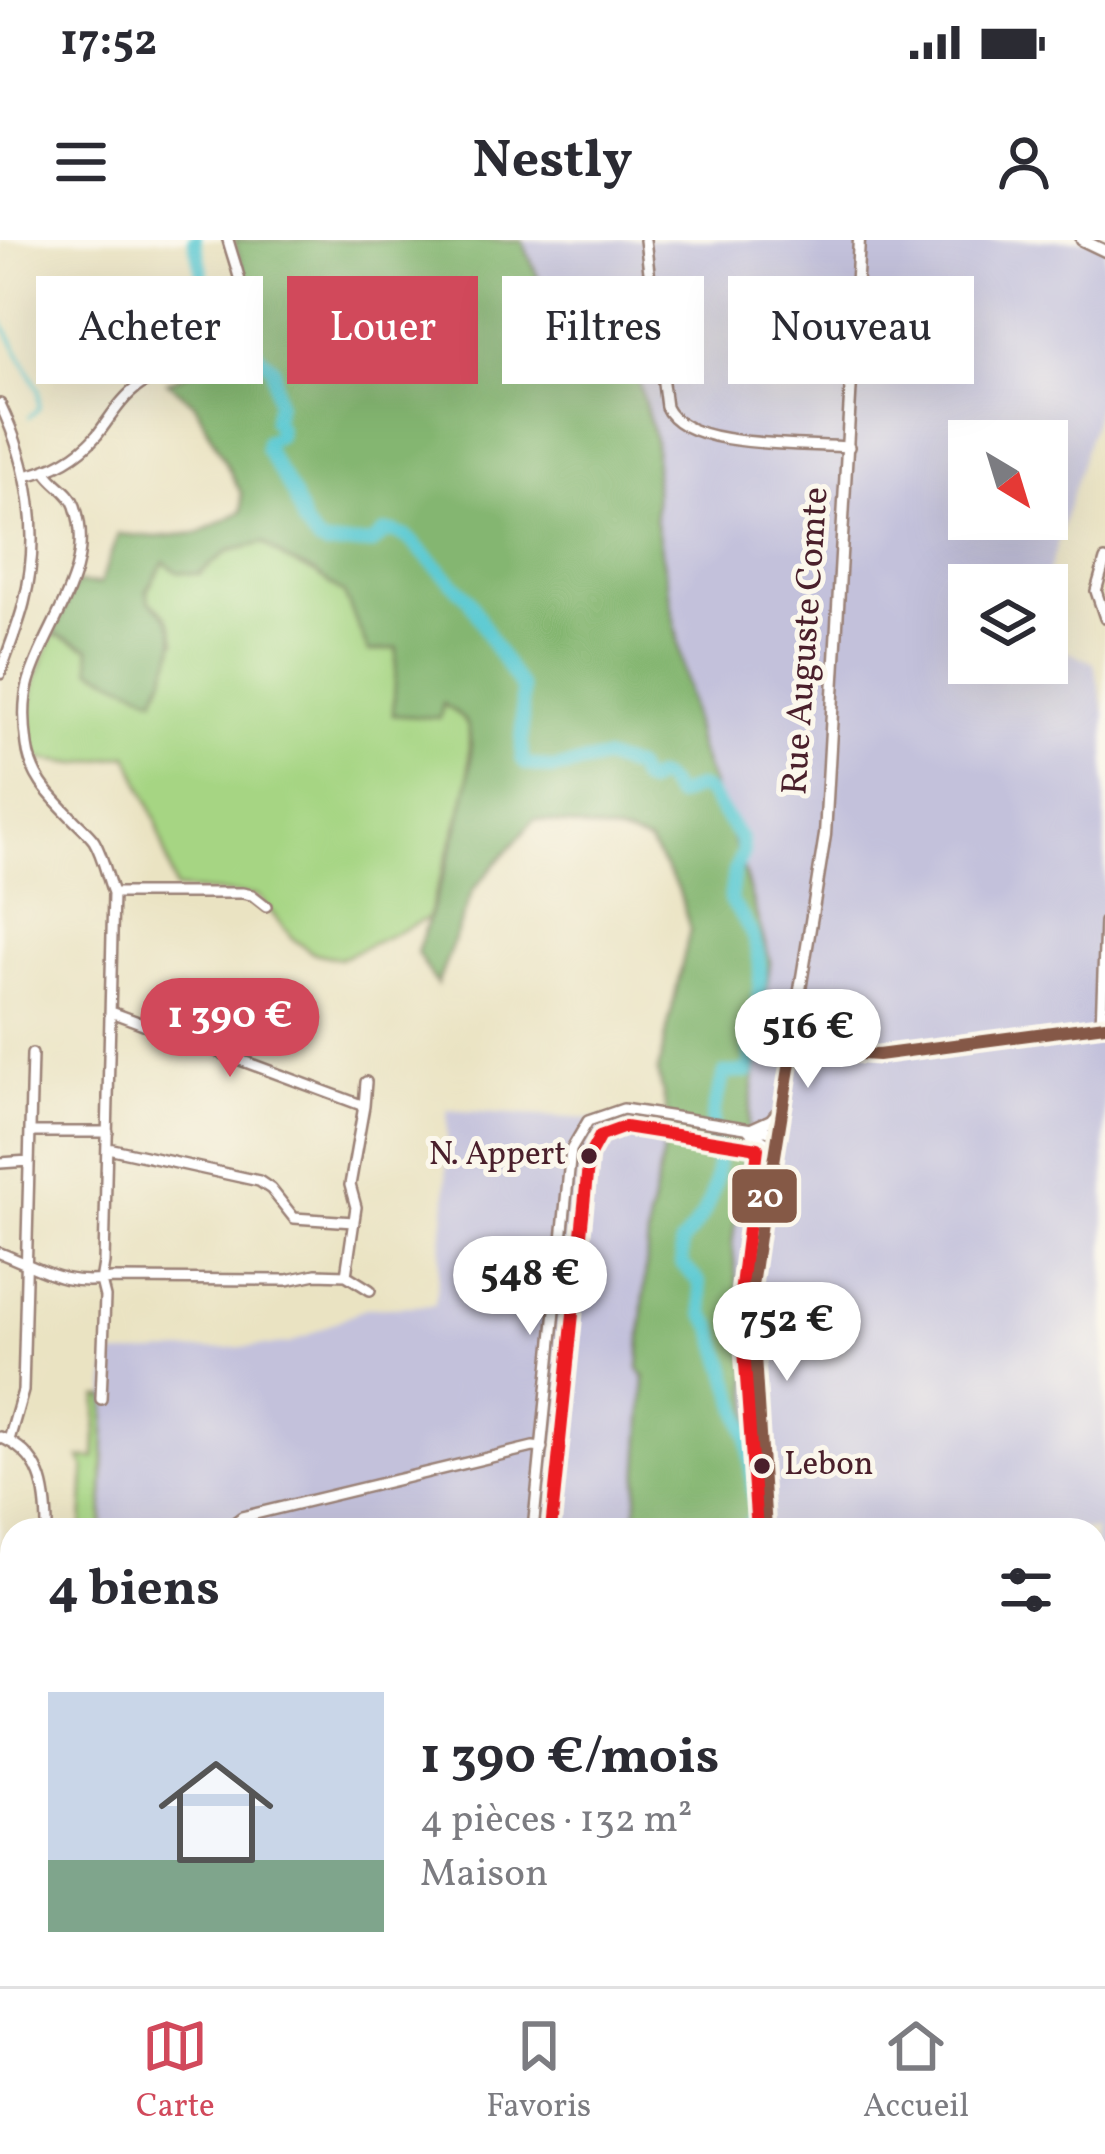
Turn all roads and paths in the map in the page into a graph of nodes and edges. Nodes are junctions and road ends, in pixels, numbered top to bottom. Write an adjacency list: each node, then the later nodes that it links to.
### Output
1 (228, 240): 8 (street)
2 (645, 240): 7 (street)
3 (859, 240): 7 (street, Rue Auguste Comte)
4 (1083, 240): 5 (street)
5 (1105, 250)
6 (0, 404): 9 (street)
7 (849, 447): 17 (street, Rue Auguste Comte)
8 (46, 472): 9 (street); 13 (street)
9 (26, 476): 12 (street)
10 (1105, 560): 11 (street)
11 (1105, 618)
12 (0, 674)
13 (113, 893): 14 (street); 16 (street)
14 (266, 906)
15 (1105, 922): 18 (street)
16 (111, 1012): 25 (street); 28 (street)
17 (796, 1020): 19 (street, Rue Auguste Comte); 20 (street)
18 (1103, 1026): 20 (street)
19 (793, 1043): 20 (street); 22 (street, Rue Auguste Comte)
20 (818, 1047): 22 (street)
21 (32, 1054): 27 (street)
22 (789, 1069): 24 (street, Rue Auguste Comte)
23 (366, 1082): 25 (street)
24 (782, 1103): 26 (street); 29 (street, Rue Auguste Comte)
25 (364, 1106): 34 (street)
26 (749, 1130): 29 (street); 33 (street); 42 (street)
27 (31, 1132): 28 (street); 31 (street)
28 (108, 1132): 30 (street)
29 (778, 1133): 33 (street, Rue Auguste Comte)
30 (108, 1148): 34 (street); 38 (street)
31 (29, 1161): 32 (street); 36 (street)
32 (0, 1163)
33 (772, 1168): 46 (street, Rue Auguste Comte)
34 (354, 1222): 37 (street)
35 (0, 1253): 36 (street)
36 (27, 1264): 38 (street); 41 (street)
37 (346, 1275): 38 (street); 39 (street)
38 (101, 1281): 40 (street)
39 (370, 1290)
40 (101, 1400)
41 (4, 1439): 43 (street)
42 (542, 1448): 44 (street); 45 (street)
43 (46, 1518)
44 (241, 1518)
45 (534, 1518)
46 (769, 1518)

